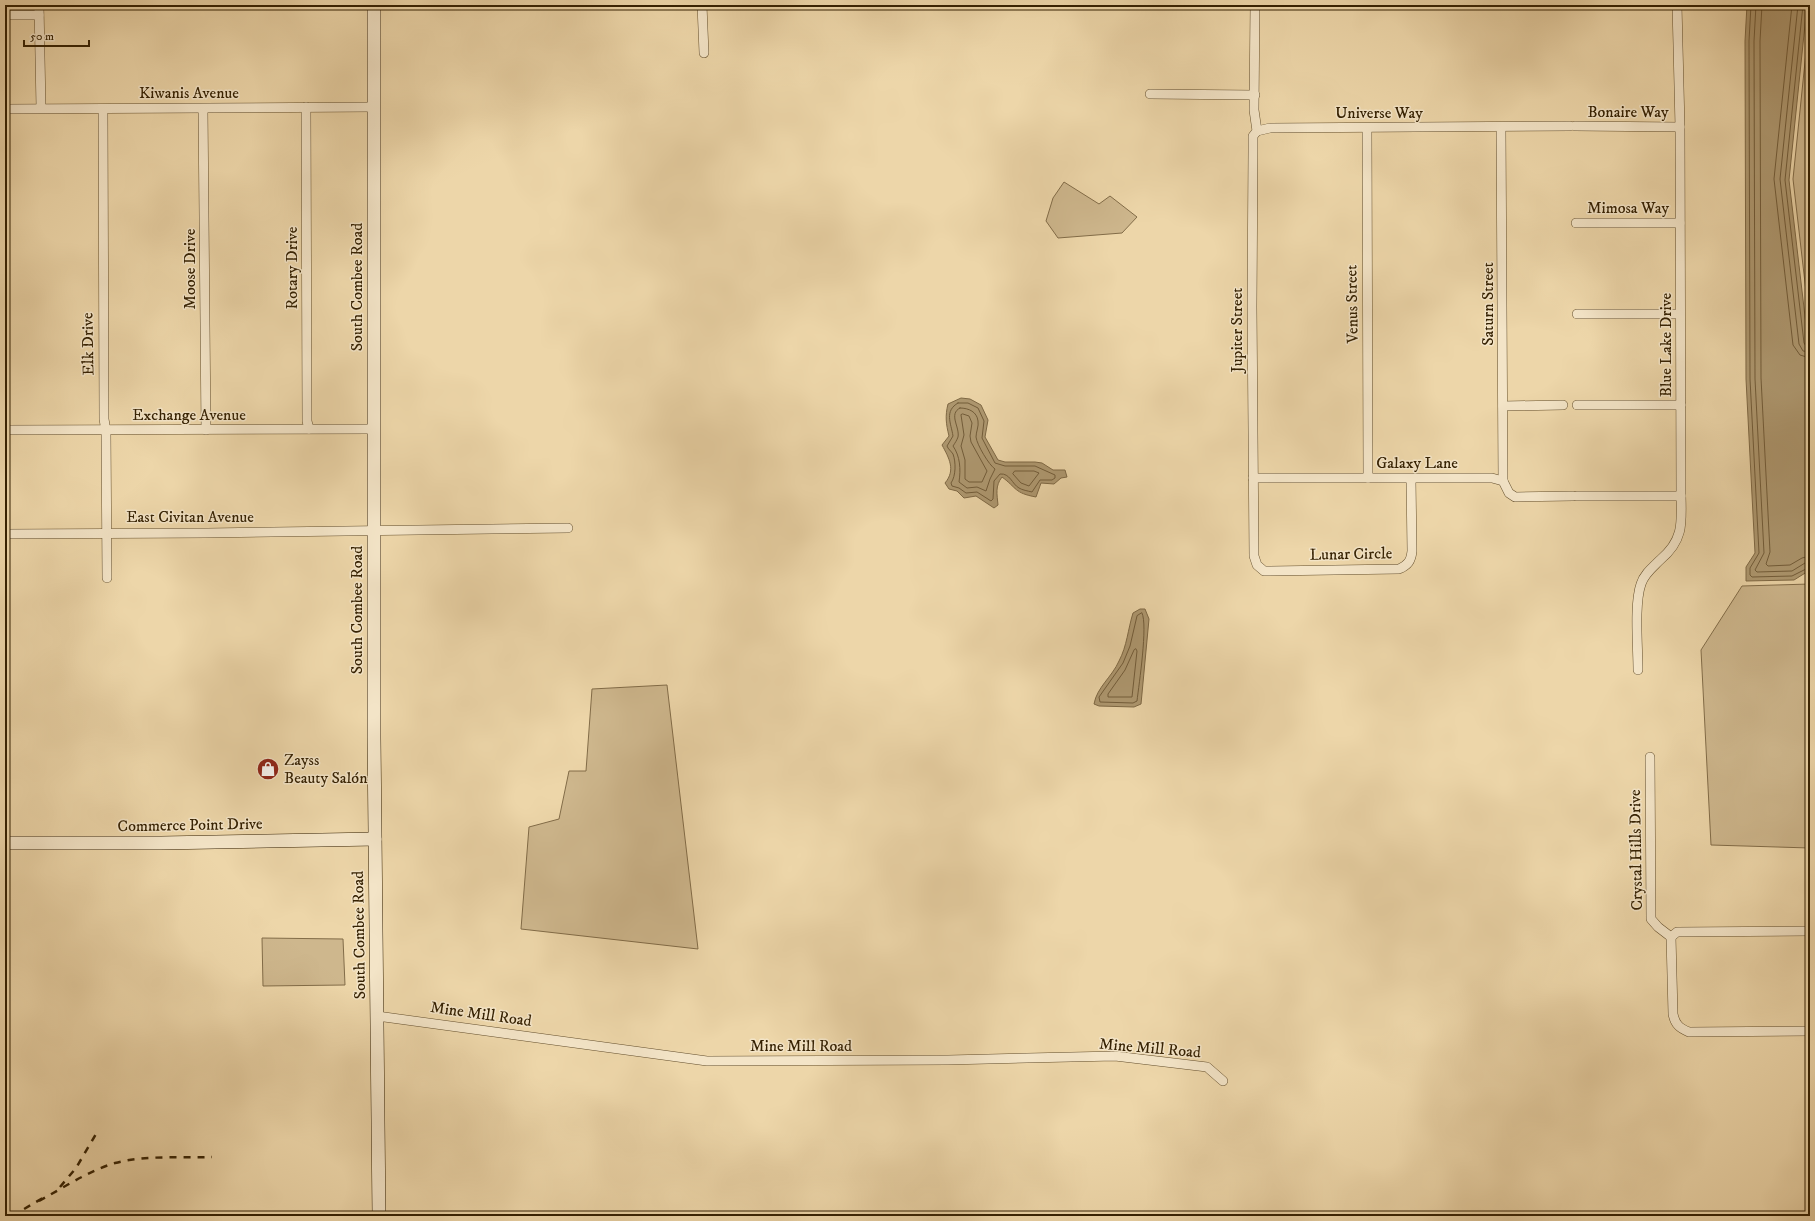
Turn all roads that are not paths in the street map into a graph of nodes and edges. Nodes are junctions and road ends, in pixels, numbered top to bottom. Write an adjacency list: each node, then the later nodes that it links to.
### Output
1 (39, 5): 9 (street)
2 (374, 5): 14 (main road, South Combee Road)
3 (702, 5): 10 (street)
4 (1255, 5): 12 (street, Jupiter Street)
5 (1489, 5): 6 (street)
6 (1667, 5)
7 (1677, 5): 19 (street, Blue Lake Drive)
8 (5, 15): 9 (street)
9 (39, 15): 15 (street)
10 (704, 53)
11 (1150, 94): 12 (street)
12 (1255, 96): 22 (street, Jupiter Street)
13 (306, 107): 14 (street, Kiwanis Avenue); 18 (street, Kiwanis Avenue); 31 (street, Rotary Drive)
14 (373, 107): 32 (main road, South Combee Road)
15 (41, 108): 16 (street, Kiwanis Avenue); 17 (street, Kiwanis Avenue)
16 (5, 109)
17 (103, 109): 18 (street, Kiwanis Avenue); 35 (street, Elk Drive)
18 (203, 109): 34 (street, Moose Drive)
19 (1680, 127): 21 (street, Bonaire Way); 23 (street, Blue Lake Drive)
20 (1367, 128): 21 (street, Universe Way); 22 (street, Universe Way); 37 (street, Venus Street)
21 (1501, 128): 30 (street, Saturn Street)
22 (1257, 131): 36 (street, Jupiter Street)
23 (1680, 222): 24 (street, Mimosa Way); 26 (street, Blue Lake Drive)
24 (1576, 223)
25 (1577, 314): 26 (street)
26 (1680, 314): 29 (street, Blue Lake Drive)
27 (1577, 404): 29 (street)
28 (1563, 405): 30 (street)
29 (1681, 405): 40 (street, Blue Lake Drive)
30 (1503, 406): 39 (street, Saturn Street)
31 (309, 429): 32 (street, Exchange Avenue); 34 (street, Exchange Avenue)
32 (374, 429): 42 (main road, South Combee Road)
33 (5, 430): 35 (street, Exchange Avenue)
34 (206, 430): 35 (street, Exchange Avenue)
35 (106, 431): 43 (street, Elk Drive)
36 (1253, 478): 37 (street, Galaxy Lane); 45 (street, Jupiter Street)
37 (1368, 478): 38 (street, Galaxy Lane)
38 (1411, 479): 39 (street, Galaxy Lane); 45 (street, Lunar Circle)
39 (1503, 481): 40 (street)
40 (1681, 496): 47 (street, Blue Lake Drive)
41 (568, 528): 42 (street, East Civitan Avenue)
42 (374, 531): 43 (street, East Civitan Avenue); 49 (main road, South Combee Road)
43 (107, 533): 44 (street, East Civitan Avenue); 46 (street, Elk Drive)
44 (5, 534)
45 (1257, 564)
46 (107, 578)
47 (1638, 670)
48 (1650, 758): 52 (street, Crystal Hills Drive)
49 (375, 839): 50 (main road, Commerce Point Drive); 53 (main road, South Combee Road)
50 (5, 842)
51 (1810, 931): 52 (street)
52 (1671, 937): 54 (street)
53 (377, 1016): 55 (street, Mine Mill Road); 56 (main road, South Combee Road)
54 (1810, 1031)
55 (1223, 1081)
56 (379, 1216)

